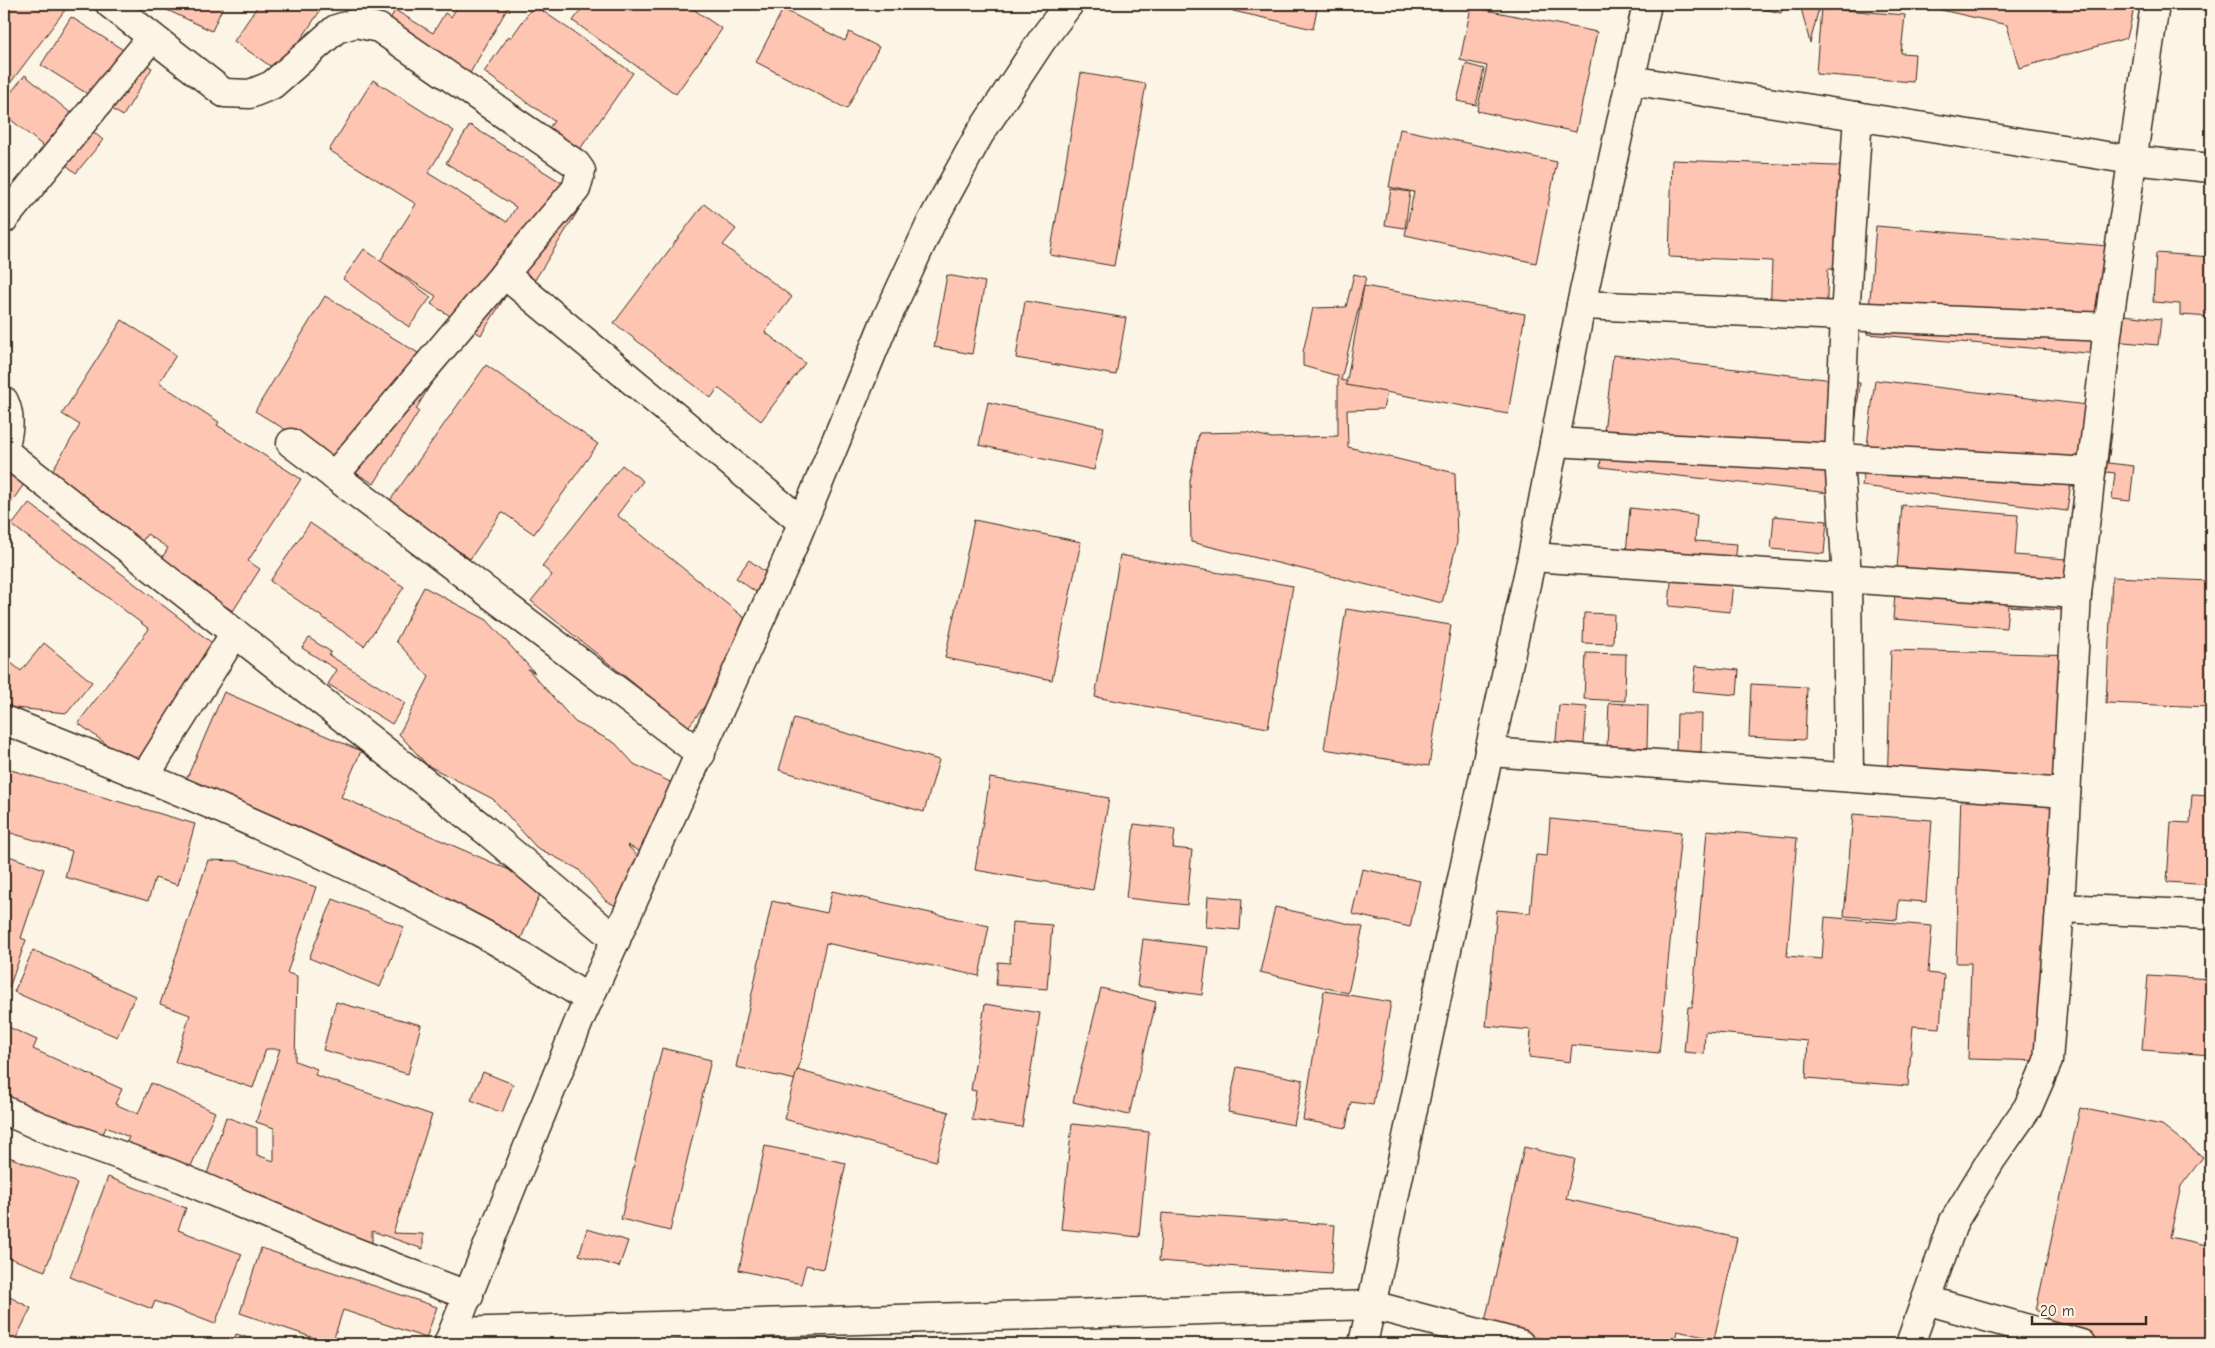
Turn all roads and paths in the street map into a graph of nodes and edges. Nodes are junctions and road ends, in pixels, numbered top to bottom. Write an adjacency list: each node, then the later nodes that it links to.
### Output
1 (110, 4): 5 (street)
2 (1069, 4): 22 (street)
3 (1647, 4): 6 (street)
4 (2155, 4): 8 (street)
5 (152, 37): 10 (street); 11 (street)
6 (1630, 80): 7 (street); 12 (street)
7 (1858, 116): 8 (street); 13 (street)
8 (2132, 160): 9 (street); 14 (street)
9 (2211, 168)
10 (4, 219)
11 (504, 274): 21 (street); 22 (street)
12 (1581, 305): 13 (street); 16 (street)
13 (1845, 316): 14 (street); 19 (street)
14 (2108, 327): 20 (street)
15 (4, 401): 18 (street)
16 (1554, 442): 19 (street); 23 (street)
17 (291, 443): 21 (street)
18 (4, 451): 26 (street)
19 (1839, 458): 20 (street); 24 (street)
20 (2091, 472): 25 (street)
21 (334, 476): 29 (street)
22 (802, 522): 29 (street)
23 (1532, 557): 24 (street); 28 (street)
24 (1848, 578): 25 (street); 31 (street)
25 (2077, 594): 32 (street)
26 (235, 633): 30 (street); 35 (street)
27 (4, 720): 30 (street)
28 (1489, 752): 31 (street); 40 (street)
29 (701, 754): 35 (street)
30 (145, 776): 36 (street)
31 (1849, 777): 32 (street)
32 (2066, 793): 33 (street)
33 (2060, 908): 34 (street); 39 (street)
34 (2211, 915)
35 (616, 940): 36 (street)
36 (589, 999): 38 (street)
37 (4, 1110): 38 (street)
38 (469, 1296): 41 (street)
39 (1926, 1300): 44 (street); 45 (street)
40 (1372, 1305): 41 (street); 42 (street); 43 (street)
41 (451, 1338)
42 (1363, 1344)
43 (1520, 1344)
44 (1910, 1344)
45 (2081, 1344)

